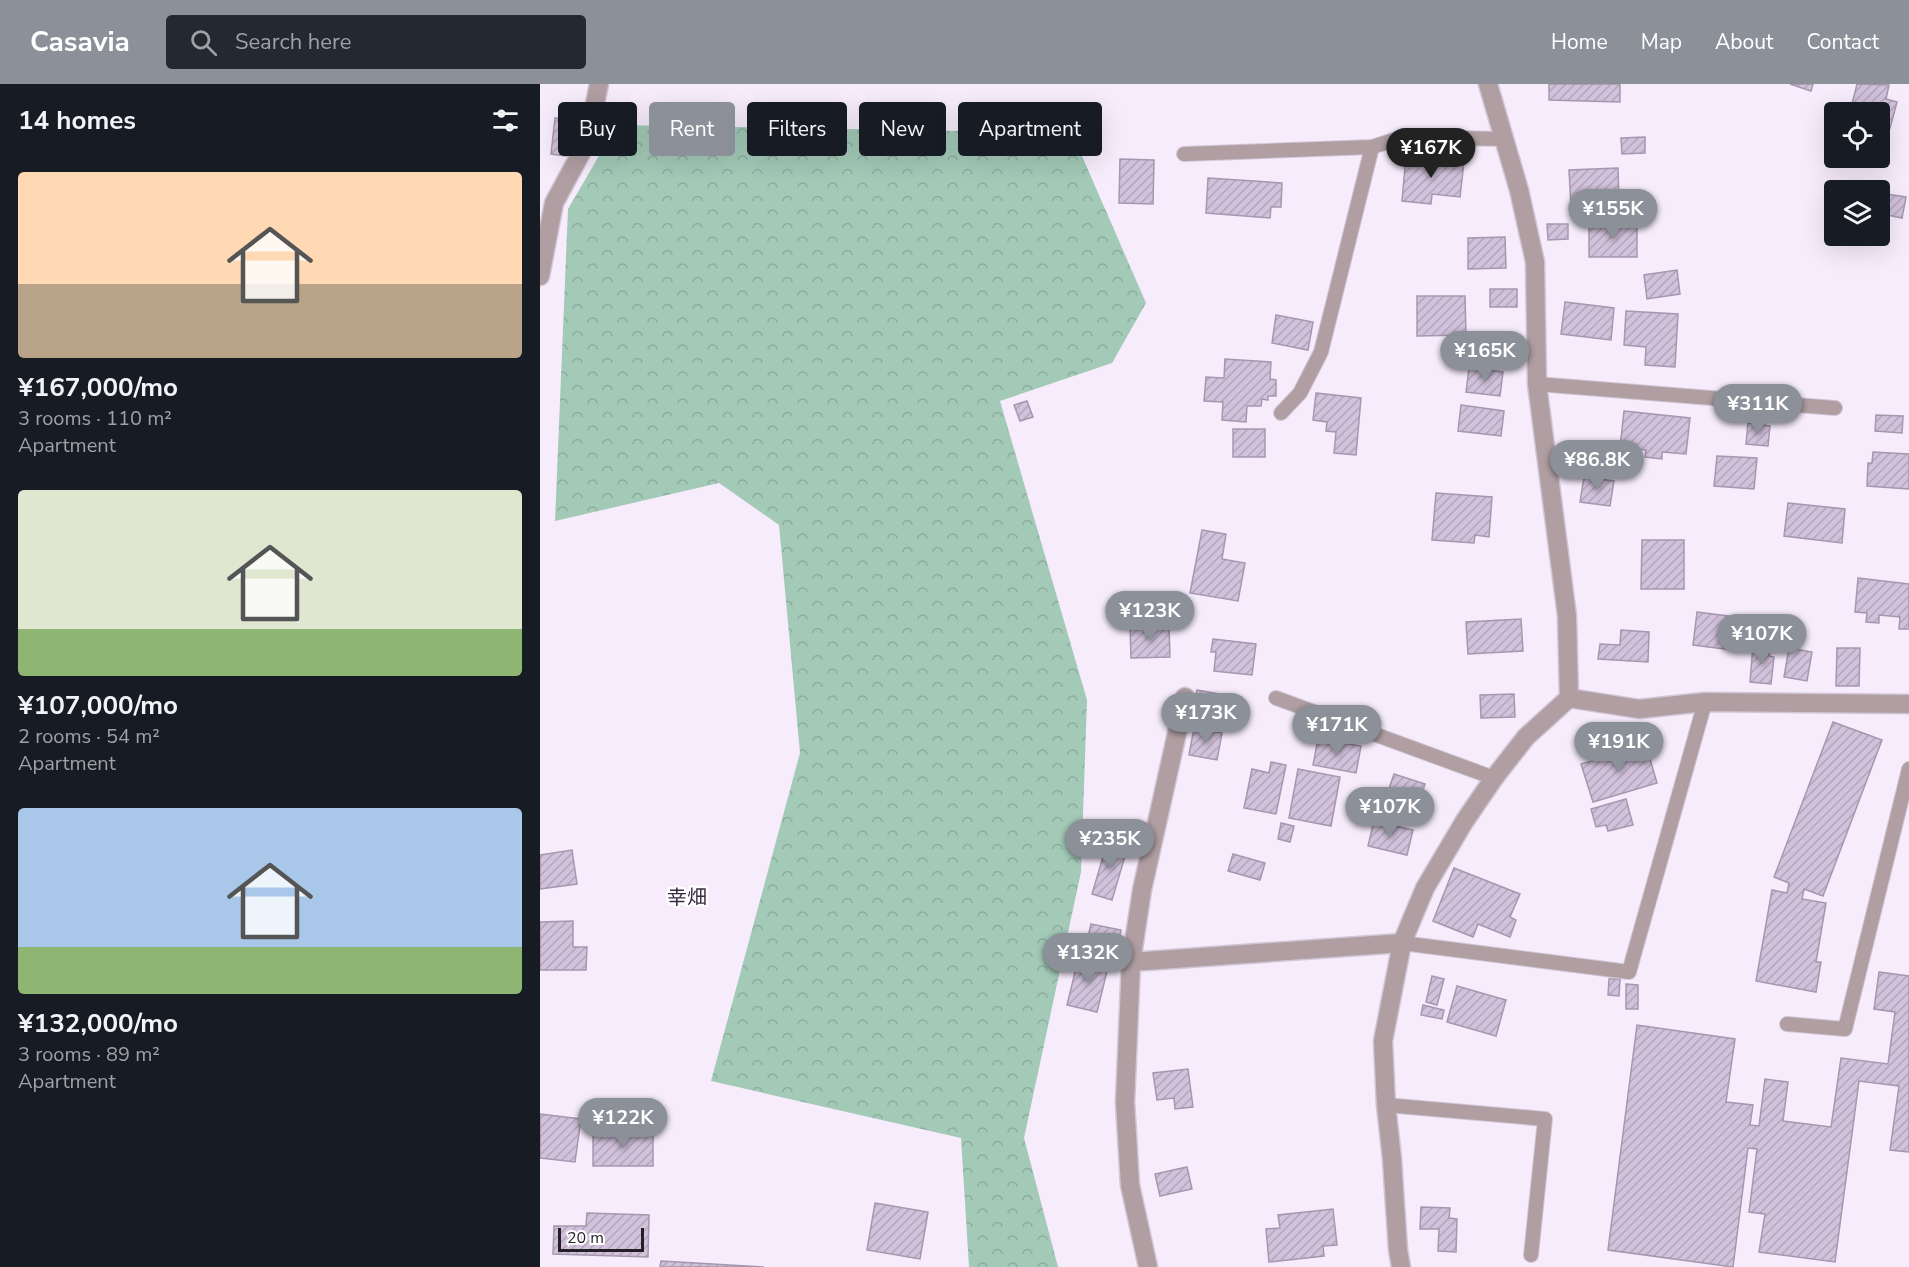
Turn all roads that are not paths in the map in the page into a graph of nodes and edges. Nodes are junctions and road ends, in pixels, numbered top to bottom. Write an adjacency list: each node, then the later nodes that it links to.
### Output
1 (599, 84): 6 (street)
2 (1488, 84): 3 (street)
3 (1504, 139): 4 (lane); 7 (street)
4 (1372, 147): 5 (lane); 9 (lane)
5 (1184, 154)
6 (540, 276)
7 (1537, 384): 8 (lane); 12 (street)
8 (1835, 408)
9 (1281, 413)
10 (1185, 697): 18 (street)
11 (1276, 698): 16 (lane)
12 (1569, 698): 13 (street); 16 (street)
13 (1705, 702): 14 (street); 17 (lane)
14 (1909, 704)
15 (1909, 770): 19 (lane)
16 (1494, 778): 17 (street)
17 (1402, 943): 18 (street); 20 (street)
18 (1131, 962): 22 (street)
19 (1787, 1024)
20 (1386, 1105): 21 (lane); 23 (street)
21 (1531, 1255)
22 (1148, 1267)
23 (1401, 1267)

